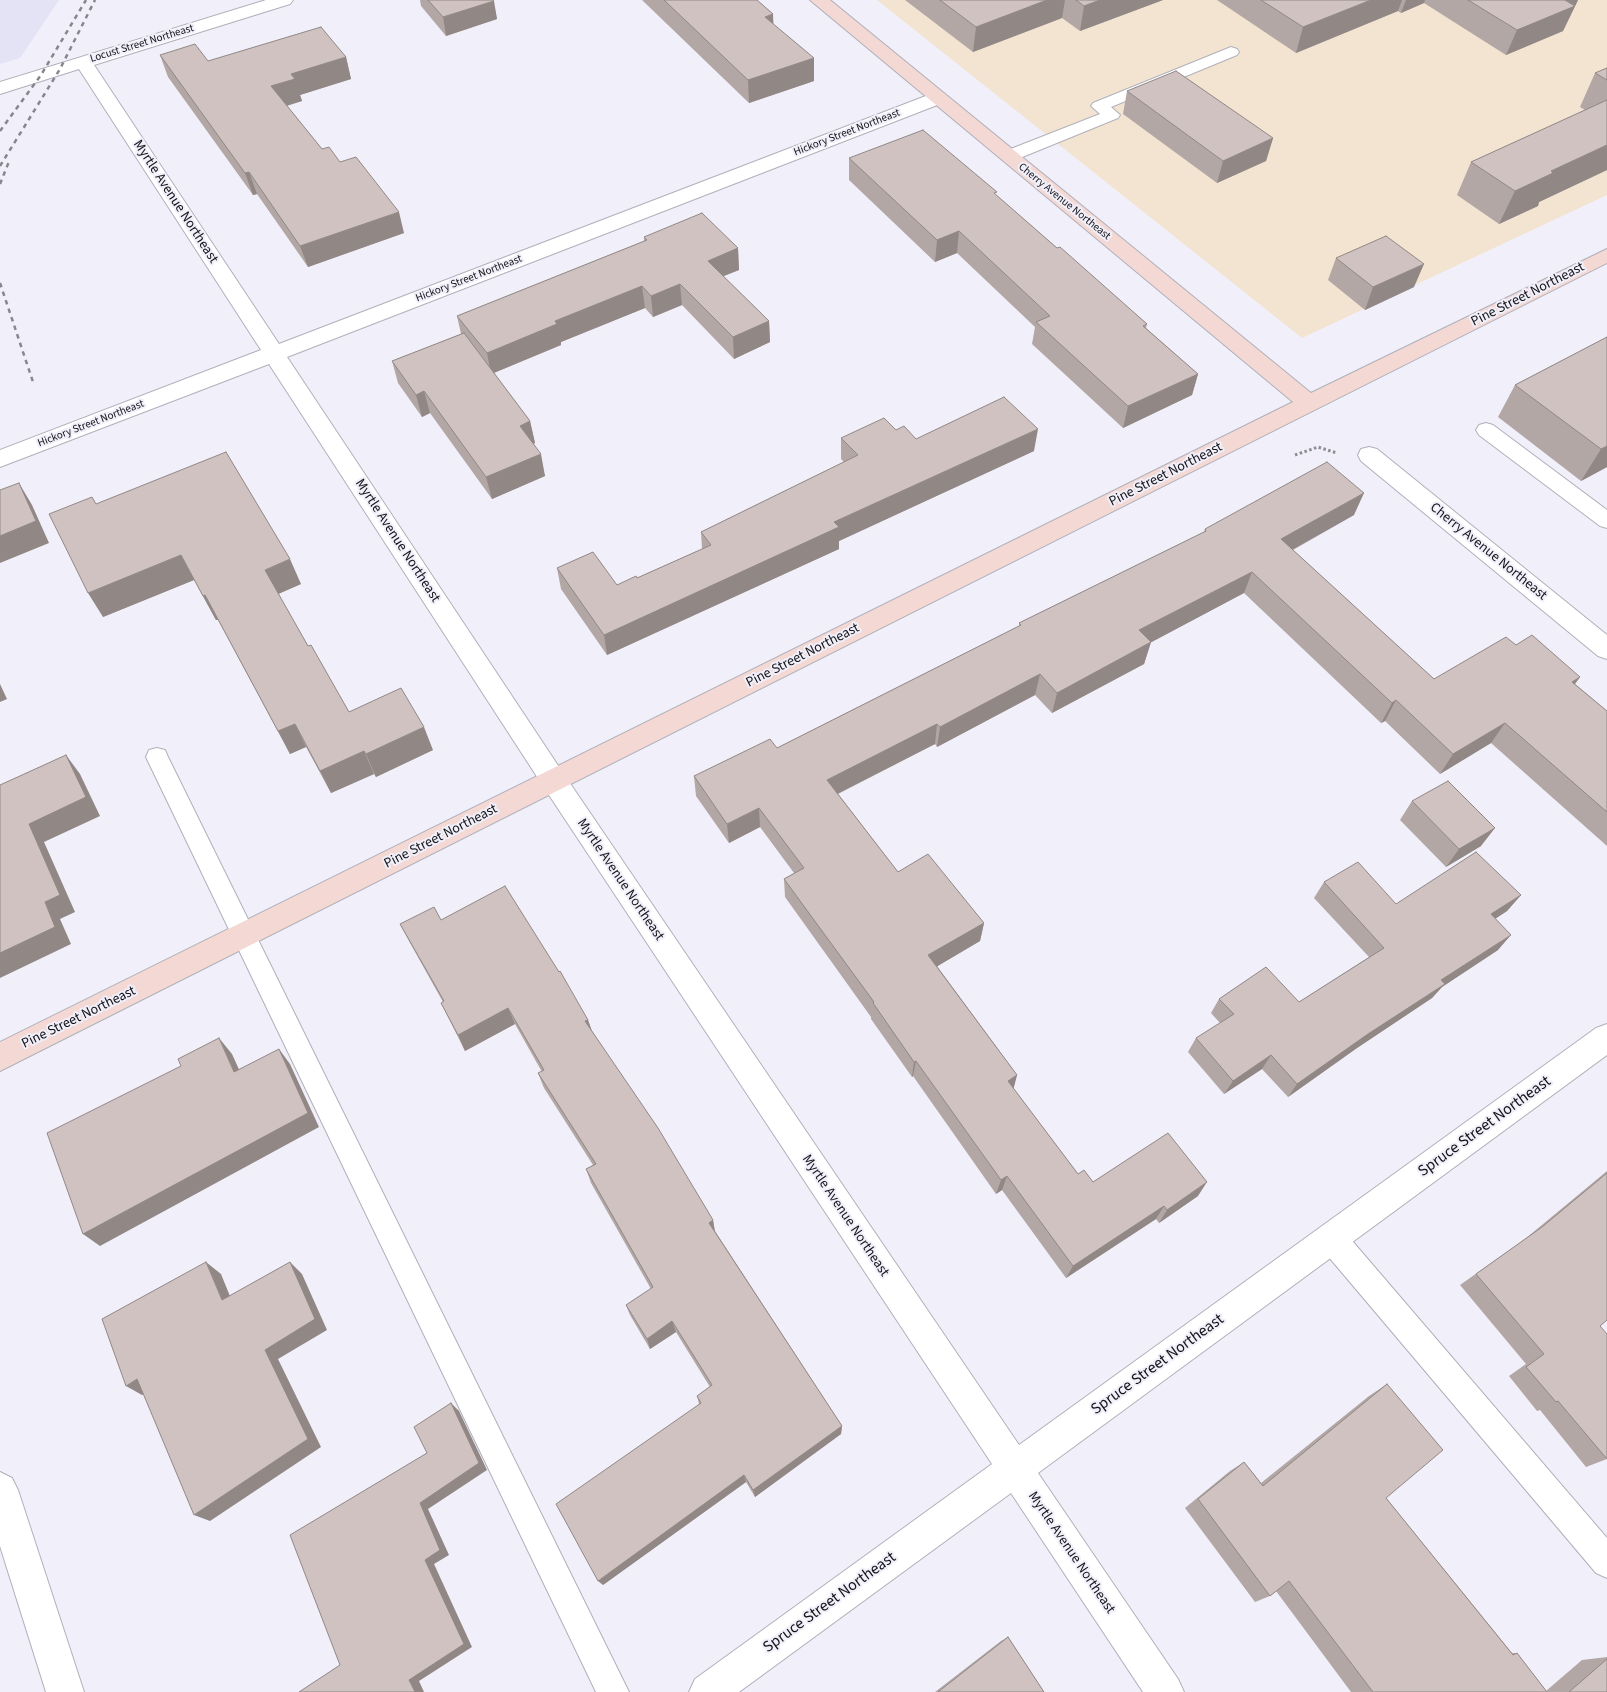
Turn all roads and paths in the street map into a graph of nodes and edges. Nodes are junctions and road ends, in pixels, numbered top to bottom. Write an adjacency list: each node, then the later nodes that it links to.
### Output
1 (284, 0): 4 (street, Locust Street Northeast)
2 (819, 0): 6 (main road, Cherry Avenue Northeast)
3 (1231, 52): 7 (lane)
4 (83, 62): 5 (street, Locust Street Northeast); 9 (street, Myrtle Avenue Northeast)
5 (0, 88)
6 (938, 98): 7 (main road, Cherry Avenue Northeast); 9 (street, Hickory Street Northeast)
7 (1008, 156): 10 (main road, Cherry Avenue Northeast)
8 (1607, 255): 10 (main road, Pine Street Northeast)
9 (275, 354): 14 (street, Hickory Street Northeast); 18 (street, Myrtle Avenue Northeast)
10 (1309, 404): 18 (main road, Pine Street Northeast)
11 (1486, 430): 15 (lane)
12 (1369, 455): 13 (path); 16 (street, Cherry Avenue Northeast)
13 (1295, 456)
14 (0, 459)
15 (1607, 521)
16 (1607, 649)
17 (157, 757): 19 (lane)
18 (554, 781): 19 (main road, Pine Street Northeast); 23 (street, Myrtle Avenue Northeast)
19 (243, 937): 21 (main road, Pine Street Northeast); 27 (lane)
20 (1607, 1038): 22 (street, Spruce Street Northeast)
21 (0, 1057)
22 (1332, 1239): 23 (street, Spruce Street Northeast); 25 (lane)
23 (1014, 1469): 28 (street, Spruce Street Northeast); 29 (street, Myrtle Avenue Northeast)
24 (0, 1490): 26 (street)
25 (1607, 1562)
26 (65, 1692)
27 (612, 1692)
28 (708, 1692)
29 (1164, 1692)

